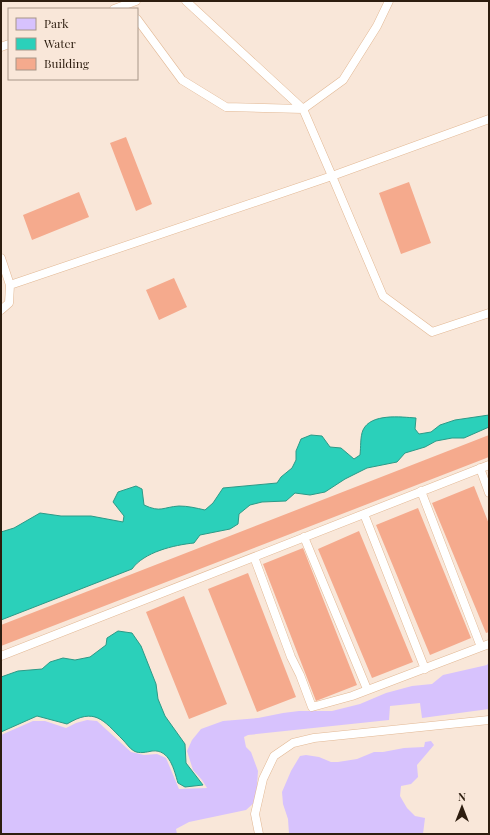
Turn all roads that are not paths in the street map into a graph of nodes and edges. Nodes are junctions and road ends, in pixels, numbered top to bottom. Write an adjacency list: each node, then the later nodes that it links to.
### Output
1 (136, 1): 4 (lane)
2 (186, 1): 7 (lane)
3 (389, 1): 7 (lane)
4 (127, 5): 5 (lane)
5 (117, 8)
6 (138, 20): 7 (lane)
7 (303, 109): 9 (lane)
8 (489, 119): 9 (lane)
9 (332, 176): 11 (lane); 13 (lane)
10 (1, 258): 11 (lane)
11 (10, 285): 12 (lane)
12 (1, 310)
13 (489, 313)
14 (489, 465): 15 (lane)
15 (480, 468): 16 (lane); 17 (lane)
16 (421, 491): 18 (lane); 21 (lane)
17 (489, 492)
18 (364, 514): 19 (lane); 23 (lane)
19 (304, 537): 20 (lane); 24 (lane)
20 (254, 557): 22 (lane); 24 (lane)
21 (485, 646): 23 (lane)
22 (1, 656)
23 (425, 669): 24 (lane)
24 (367, 690)
25 (489, 720): 26 (lane)
26 (260, 834)

